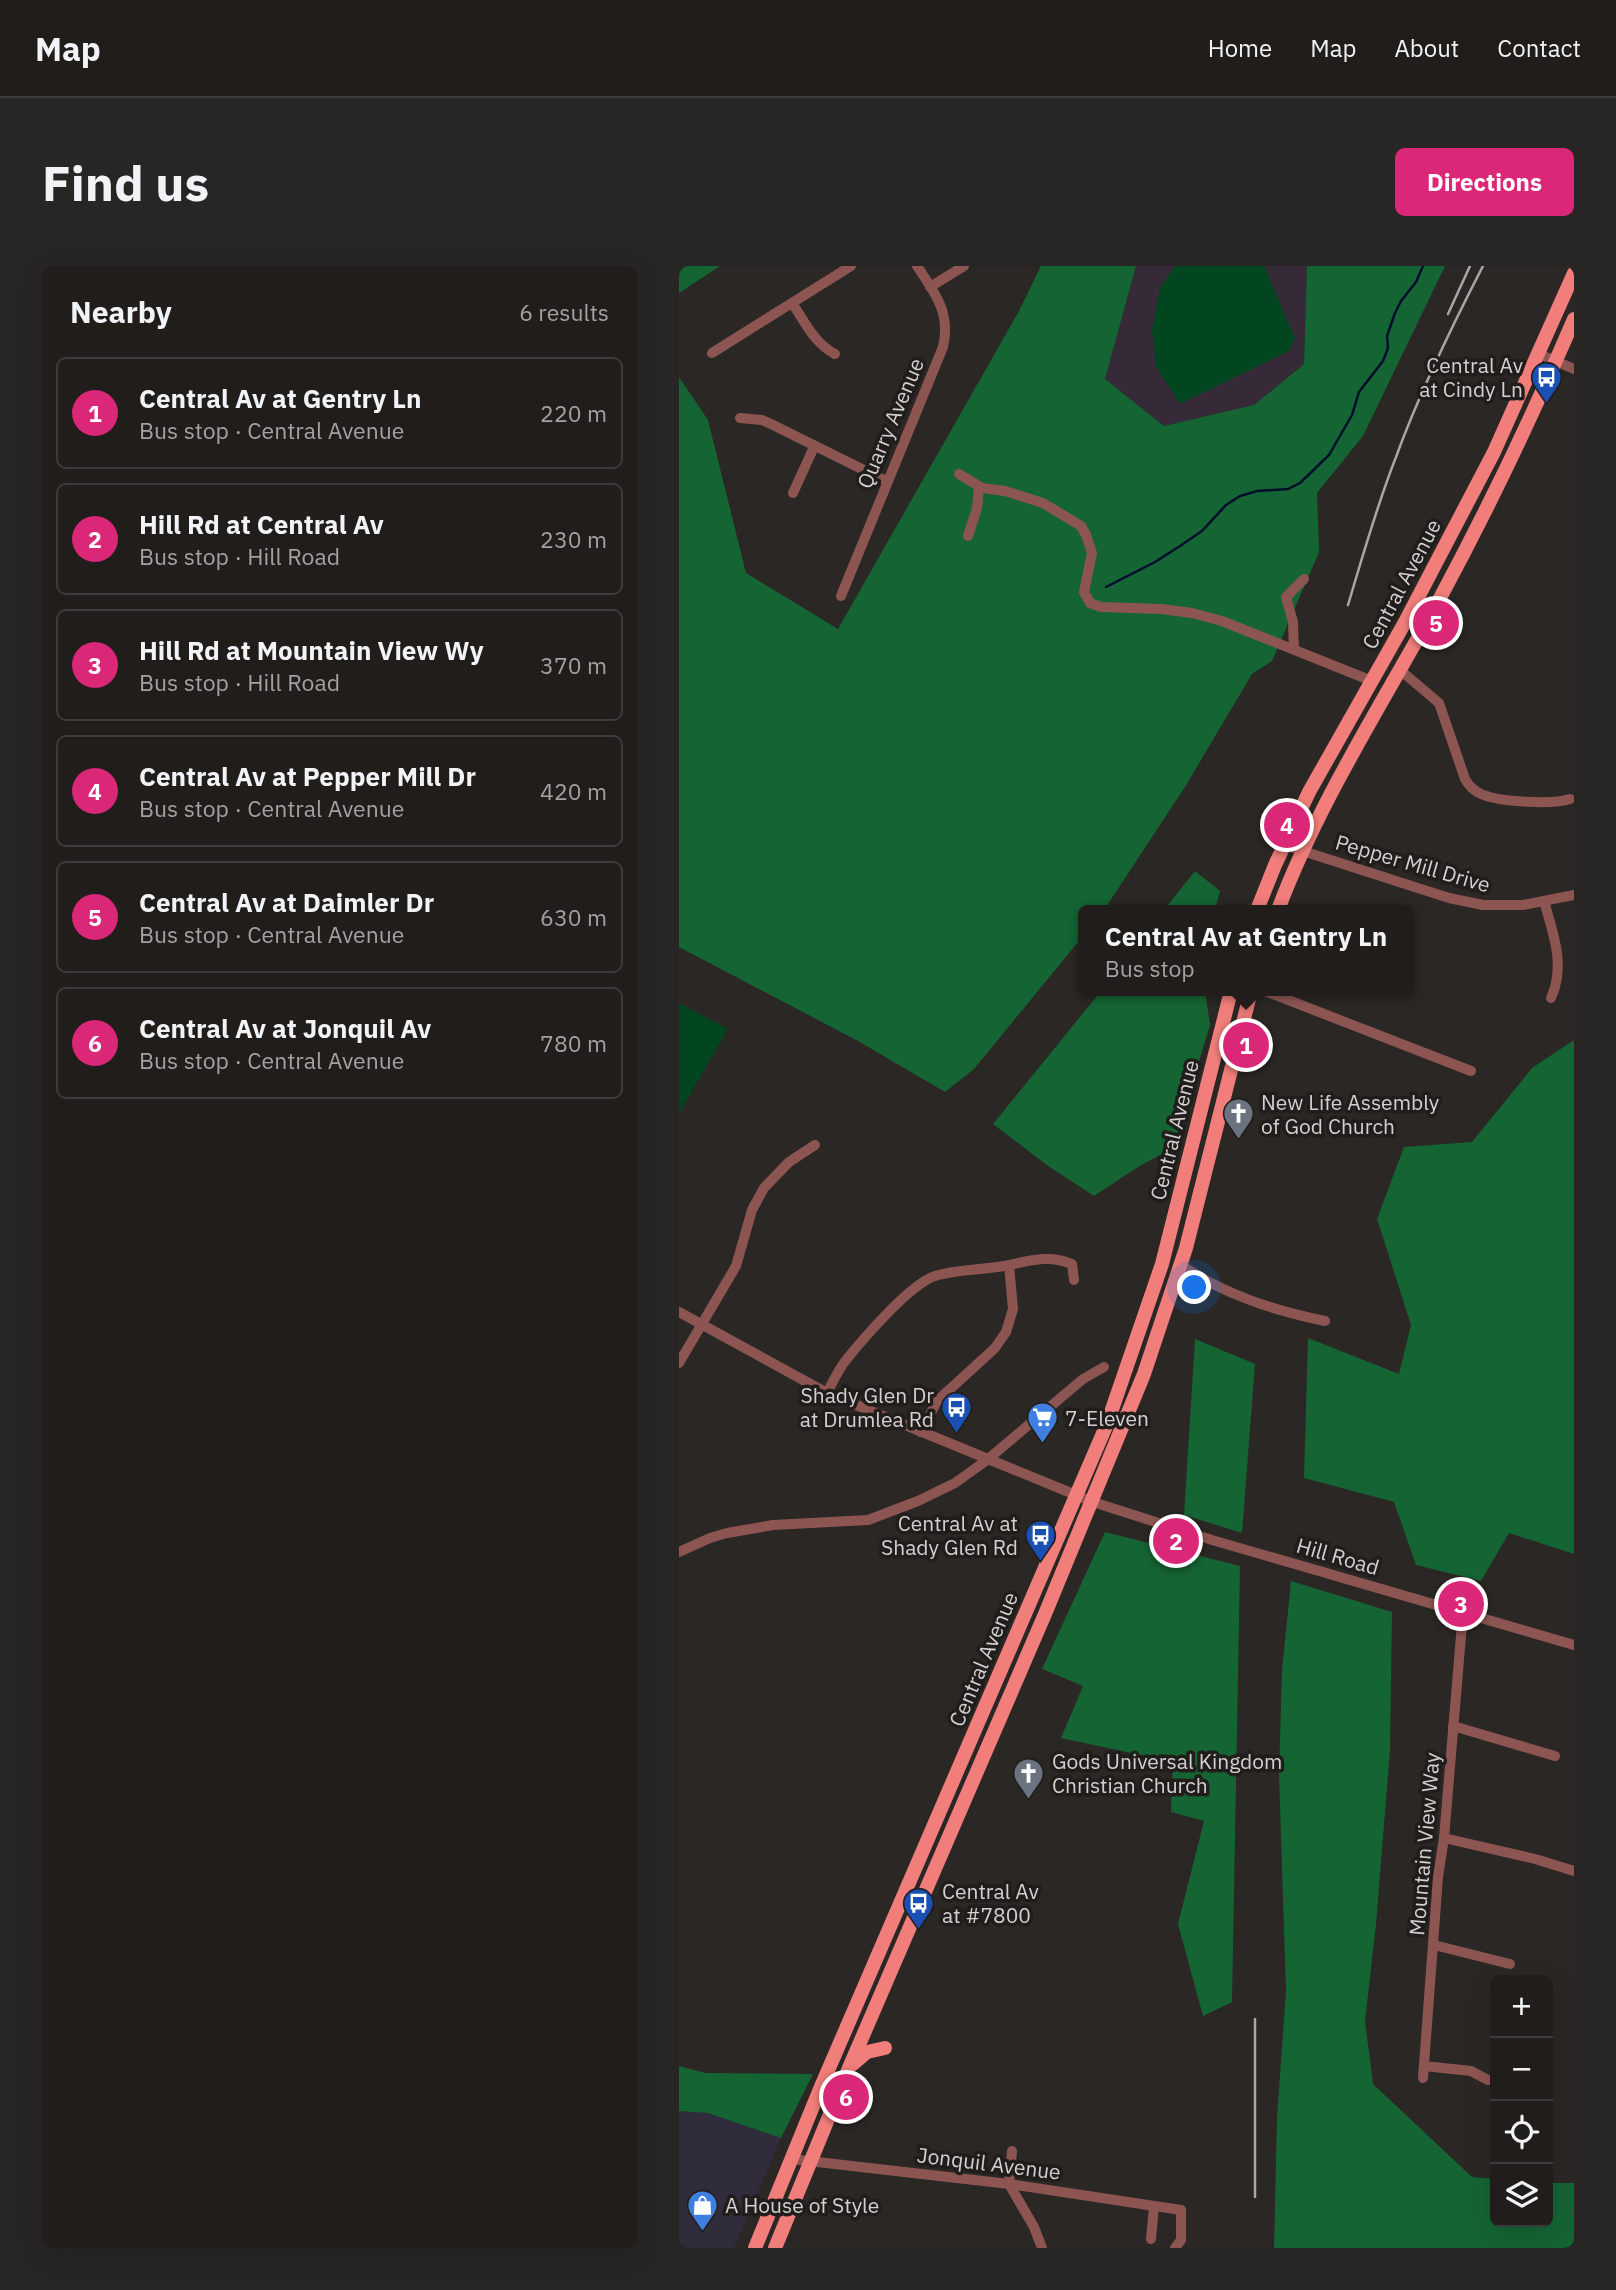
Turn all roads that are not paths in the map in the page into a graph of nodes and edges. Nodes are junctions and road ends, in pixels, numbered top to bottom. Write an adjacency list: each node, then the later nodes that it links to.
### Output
1 (851, 266): 6 (street)
2 (917, 266): 5 (street, Quarry Avenue)
3 (964, 266): 5 (street)
4 (1574, 273): 10 (main road, Central Avenue)
5 (930, 287): 16 (street, Quarry Avenue)
6 (792, 303): 8 (street); 9 (street)
7 (1574, 319): 11 (main road, Central Avenue)
8 (712, 354)
9 (835, 354)
10 (1539, 354): 11 (street); 24 (main road, Central Avenue)
11 (1556, 361): 12 (street); 23 (main road, Central Avenue)
12 (1574, 369)
13 (740, 418): 14 (street)
14 (814, 447): 16 (street); 18 (street)
15 (959, 474): 17 (street)
16 (886, 481): 21 (street, Quarry Avenue)
17 (979, 486): 19 (street); 22 (street)
18 (793, 493)
19 (968, 536)
20 (1304, 579): 22 (street)
21 (841, 596)
22 (1294, 649): 24 (street)
23 (1400, 670): 25 (street); 27 (main road, Central Avenue)
24 (1373, 681): 26 (main road, Central Avenue)
25 (1570, 799)
26 (1284, 845): 27 (street, Pepper Mill Drive); 30 (main road, Central Avenue)
27 (1302, 851): 29 (street, Pepper Mill Drive); 31 (main road, Central Avenue)
28 (1574, 895): 29 (street, Pepper Mill Drive)
29 (1545, 901): 35 (street)
30 (1259, 905)
31 (1280, 905)
32 (1230, 996): 49 (main road, Central Avenue)
33 (1250, 996): 39 (main road, Central Avenue)
34 (1278, 996): 36 (street)
35 (1551, 998)
36 (1471, 1071)
37 (815, 1145): 43 (street)
38 (1009, 1265): 40 (street); 46 (street); 47 (street)
39 (1181, 1265): 42 (street); 50 (main road, Central Avenue)
40 (1074, 1280)
41 (679, 1312): 43 (street, Hill Road)
42 (1325, 1321)
43 (702, 1325): 44 (street); 46 (street, Hill Road)
44 (679, 1363)
45 (1104, 1367): 48 (street)
46 (827, 1393): 47 (street, Hill Road)
47 (921, 1432): 48 (street, Hill Road)
48 (987, 1460): 49 (street, Hill Road); 51 (street)
49 (1076, 1496): 50 (street, Hill Road); 66 (main road, Central Avenue)
50 (1093, 1502): 52 (street, Hill Road); 60 (main road, Central Avenue)
51 (679, 1552)
52 (1463, 1612): 53 (street, Hill Road); 54 (street, Mountain View Way)
53 (1574, 1645)
54 (1453, 1726): 55 (street); 56 (street, Mountain View Way)
55 (1555, 1756)
56 (1444, 1838): 57 (street); 58 (street, Mountain View Way)
57 (1574, 1871)
58 (1434, 1945): 59 (street); 61 (street, Mountain View Way)
59 (1510, 1964)
60 (874, 2012): 62 (main road, Central Avenue); 62 (main road)
61 (1425, 2066): 63 (street, Mountain View Way); 64 (street)
62 (849, 2067): 67 (main road, Central Avenue)
63 (1423, 2078)
64 (1488, 2080)
65 (1012, 2151): 68 (street)
66 (791, 2159): 67 (street, Jonquil Avenue); 71 (main road, Central Avenue)
67 (810, 2160): 68 (street, Jonquil Avenue); 72 (main road, Central Avenue)
68 (1009, 2184): 69 (street, Jonquil Avenue); 73 (street)
69 (1154, 2206): 70 (street); 74 (street, Jonquil Avenue)
70 (1151, 2239)
71 (755, 2248)
72 (775, 2248)
73 (1042, 2248)
74 (1175, 2248)

